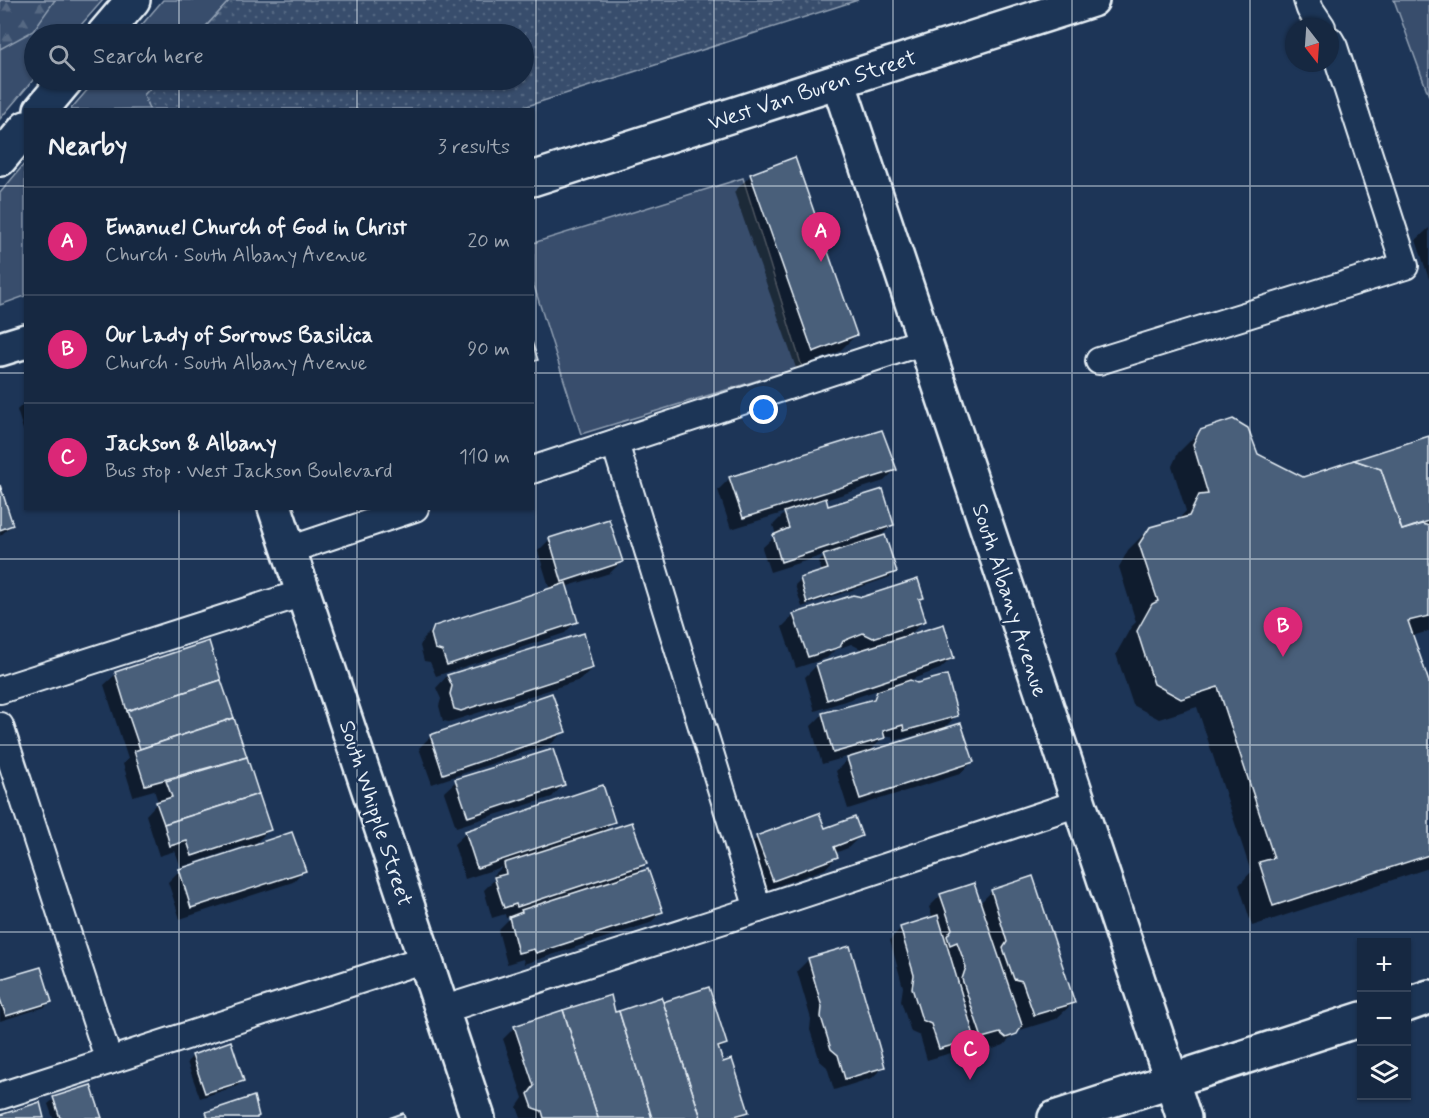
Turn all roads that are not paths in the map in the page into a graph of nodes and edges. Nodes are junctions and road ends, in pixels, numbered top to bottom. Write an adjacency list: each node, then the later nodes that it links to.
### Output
1 (132, 0): 5 (main road)
2 (1092, 0): 7 (main road, West Van Buren Street)
3 (1307, 0): 4 (lane)
4 (1316, 18)
5 (112, 24)
6 (1339, 62): 16 (lane)
7 (838, 81): 12 (main road, West Van Buren Street); 13 (main road, South Albany Avenue)
8 (58, 90): 9 (main road)
9 (43, 108)
10 (24, 130): 11 (main road)
11 (0, 159)
12 (534, 177)
13 (925, 341): 17 (lane); 25 (main road, South Albany Avenue)
14 (24, 342): 15 (main road)
15 (0, 349)
16 (1099, 362)
17 (615, 443): 18 (lane); 26 (lane)
18 (534, 469)
19 (276, 510): 21 (main road, South Whipple Street)
20 (409, 510): 21 (lane)
21 (289, 550): 22 (main road, South Whipple Street)
22 (303, 592): 23 (lane); 27 (main road, South Whipple Street)
23 (0, 690)
24 (0, 726): 32 (lane)
25 (1079, 803): 26 (lane); 33 (main road, South Albany Avenue)
26 (758, 909): 30 (lane)
27 (425, 959): 30 (main road, South Whipple Street); 32 (lane)
28 (1429, 997): 29 (main road)
29 (1411, 1004)
30 (442, 1010): 35 (main road, South Whipple Street)
31 (1357, 1021): 33 (main road)
32 (109, 1061): 34 (lane)
33 (1171, 1080): 36 (main road); 37 (main road, South Albany Avenue)
34 (0, 1096)
35 (478, 1118)
36 (1055, 1118)
37 (1184, 1118)

